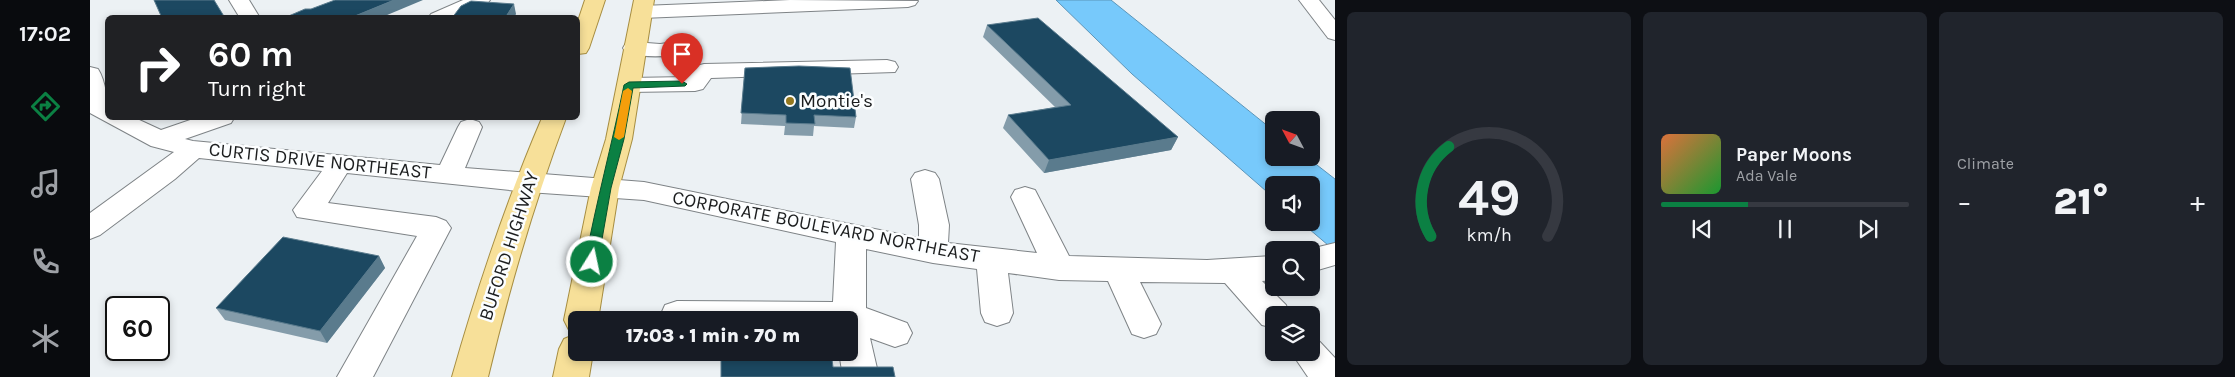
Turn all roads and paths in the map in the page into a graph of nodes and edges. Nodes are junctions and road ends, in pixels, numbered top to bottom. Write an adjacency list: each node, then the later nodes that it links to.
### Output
1 (239, 0): 7 (street)
2 (480, 0): 8 (street)
3 (595, 0): 10 (main road)
4 (908, 0): 6 (street)
5 (1309, 0): 9 (street)
6 (643, 6): 12 (main road)
7 (248, 15)
8 (445, 15)
9 (1335, 34)
10 (580, 42)
11 (683, 47): 12 (street)
12 (634, 48): 15 (main road)
13 (887, 67): 15 (street)
14 (90, 74): 16 (street, CURTIS DRIVE NORTHEAST)
15 (629, 85): 27 (main road)
16 (102, 111)
17 (120, 120): 21 (street, CURTIS DRIVE NORTHEAST)
18 (215, 120): 21 (street)
19 (553, 120): 26 (main road, BUFORD HIGHWAY)
20 (470, 127): 24 (street)
21 (160, 140): 22 (street, CURTIS DRIVE NORTHEAST)
22 (193, 149): 23 (street, CURTIS DRIVE NORTHEAST); 29 (street)
23 (341, 163): 24 (street, CURTIS DRIVE NORTHEAST); 49 (street)
24 (448, 174): 26 (street, CURTIS DRIVE NORTHEAST)
25 (925, 180): 31 (street)
26 (528, 183): 27 (street, CORPORATE BOULEVARD NORTHEAST); 50 (main road, BUFORD HIGHWAY)
27 (605, 188): 30 (street, CORPORATE BOULEVARD NORTHEAST); 40 (main road)
28 (1025, 197): 35 (street)
29 (90, 228)
30 (851, 234): 31 (street, CORPORATE BOULEVARD NORTHEAST); 41 (street)
31 (933, 252): 34 (street, CORPORATE BOULEVARD NORTHEAST)
32 (1335, 254): 33 (street)
33 (1320, 258)
34 (991, 259): 35 (street, CORPORATE BOULEVARD NORTHEAST); 42 (street)
35 (1059, 268): 37 (street, CORPORATE BOULEVARD NORTHEAST)
36 (1265, 269): 38 (street, CORPORATE BOULEVARD NORTHEAST)
37 (1118, 270): 38 (street, CORPORATE BOULEVARD NORTHEAST); 44 (street)
38 (1234, 271): 39 (street)
39 (1266, 306)
40 (583, 311)
41 (848, 311)
42 (997, 313)
43 (858, 320): 45 (street)
44 (1144, 324)
45 (895, 333)
46 (574, 361): 51 (main road)
47 (858, 361): 52 (street)
48 (1316, 361): 53 (street)
49 (355, 377)
50 (470, 377)
51 (571, 377)
52 (861, 377)
53 (1330, 377)

